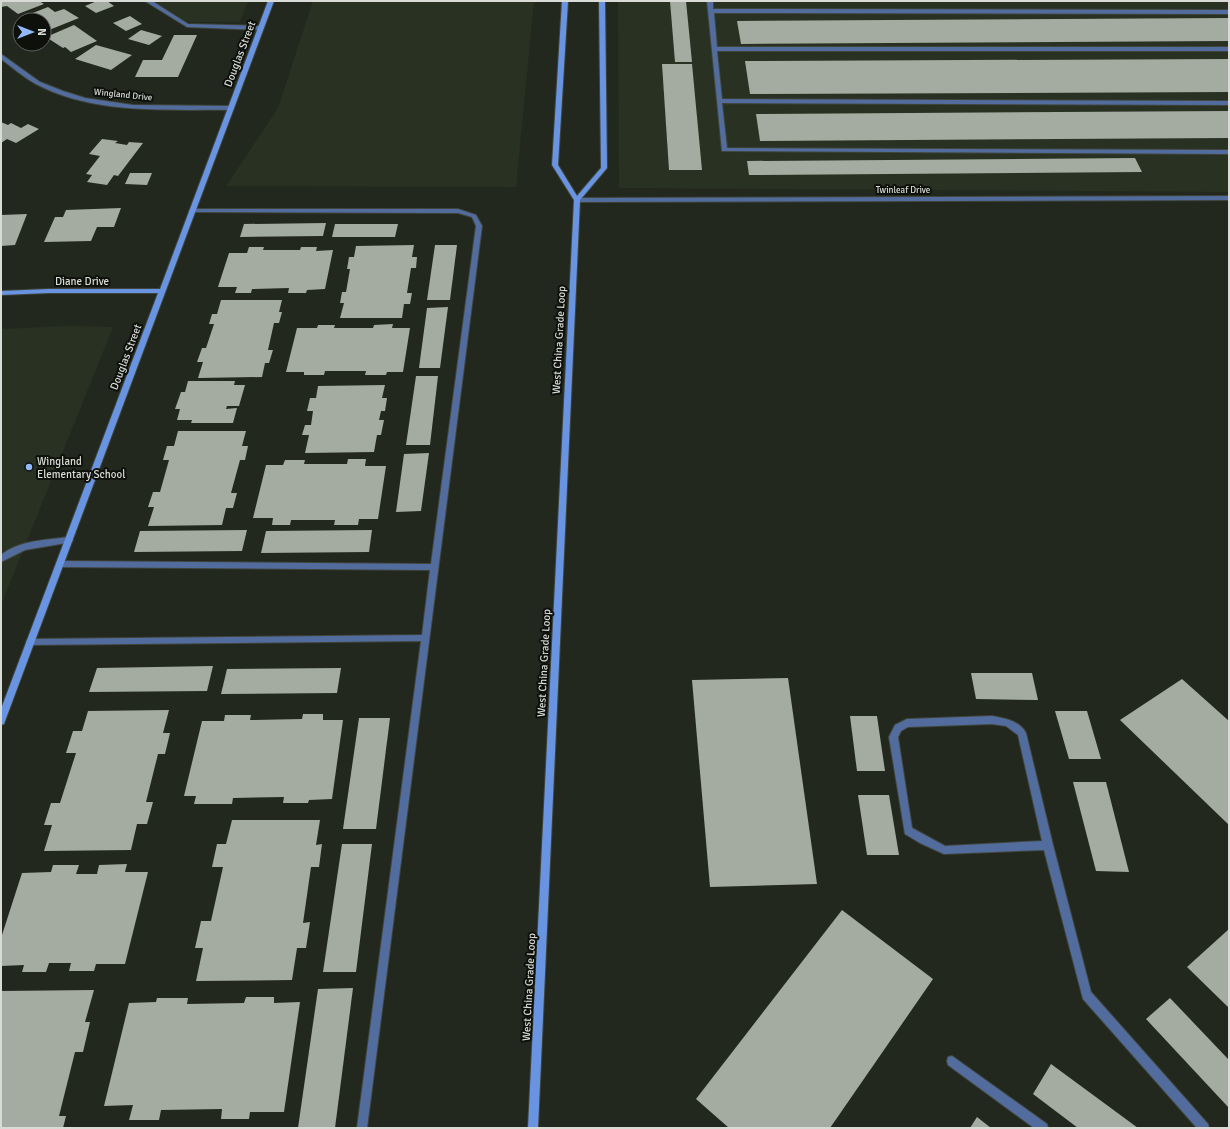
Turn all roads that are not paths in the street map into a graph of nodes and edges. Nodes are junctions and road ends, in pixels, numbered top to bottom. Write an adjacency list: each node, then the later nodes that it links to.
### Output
1 (148, 1): 8 (street)
2 (271, 1): 8 (main road, Douglas Street)
3 (565, 1): 17 (main road)
4 (602, 1): 17 (main road)
5 (710, 1): 6 (street)
6 (711, 11): 7 (street); 10 (street)
7 (1229, 12)
8 (261, 28): 14 (main road, Douglas Street)
9 (1229, 48): 10 (street)
10 (714, 49): 12 (street)
11 (1, 56): 14 (street, Wingland Drive)
12 (720, 101): 13 (street); 15 (street)
13 (1229, 103)
14 (231, 108): 18 (main road, Douglas Street)
15 (1229, 152)
16 (1229, 198): 17 (street, Twinleaf Drive)
17 (576, 200): 31 (main road, West China Grade Loop)
18 (192, 211): 19 (main road, Douglas Street); 24 (street)
19 (162, 291): 20 (main road, Diane Drive); 21 (main road, Douglas Street)
20 (1, 293)
21 (69, 540): 22 (street); 23 (main road, Douglas Street)
22 (1, 559)
23 (60, 564): 24 (street); 26 (main road, Douglas Street)
24 (434, 567): 25 (street)
25 (424, 638): 26 (street); 30 (street)
26 (30, 642): 27 (main road, Douglas Street)
27 (1, 721)
28 (1048, 845): 28 (street); 33 (street)
29 (952, 1061): 32 (street)
30 (362, 1128)
31 (533, 1128)
32 (1043, 1128)
33 (1204, 1128)

